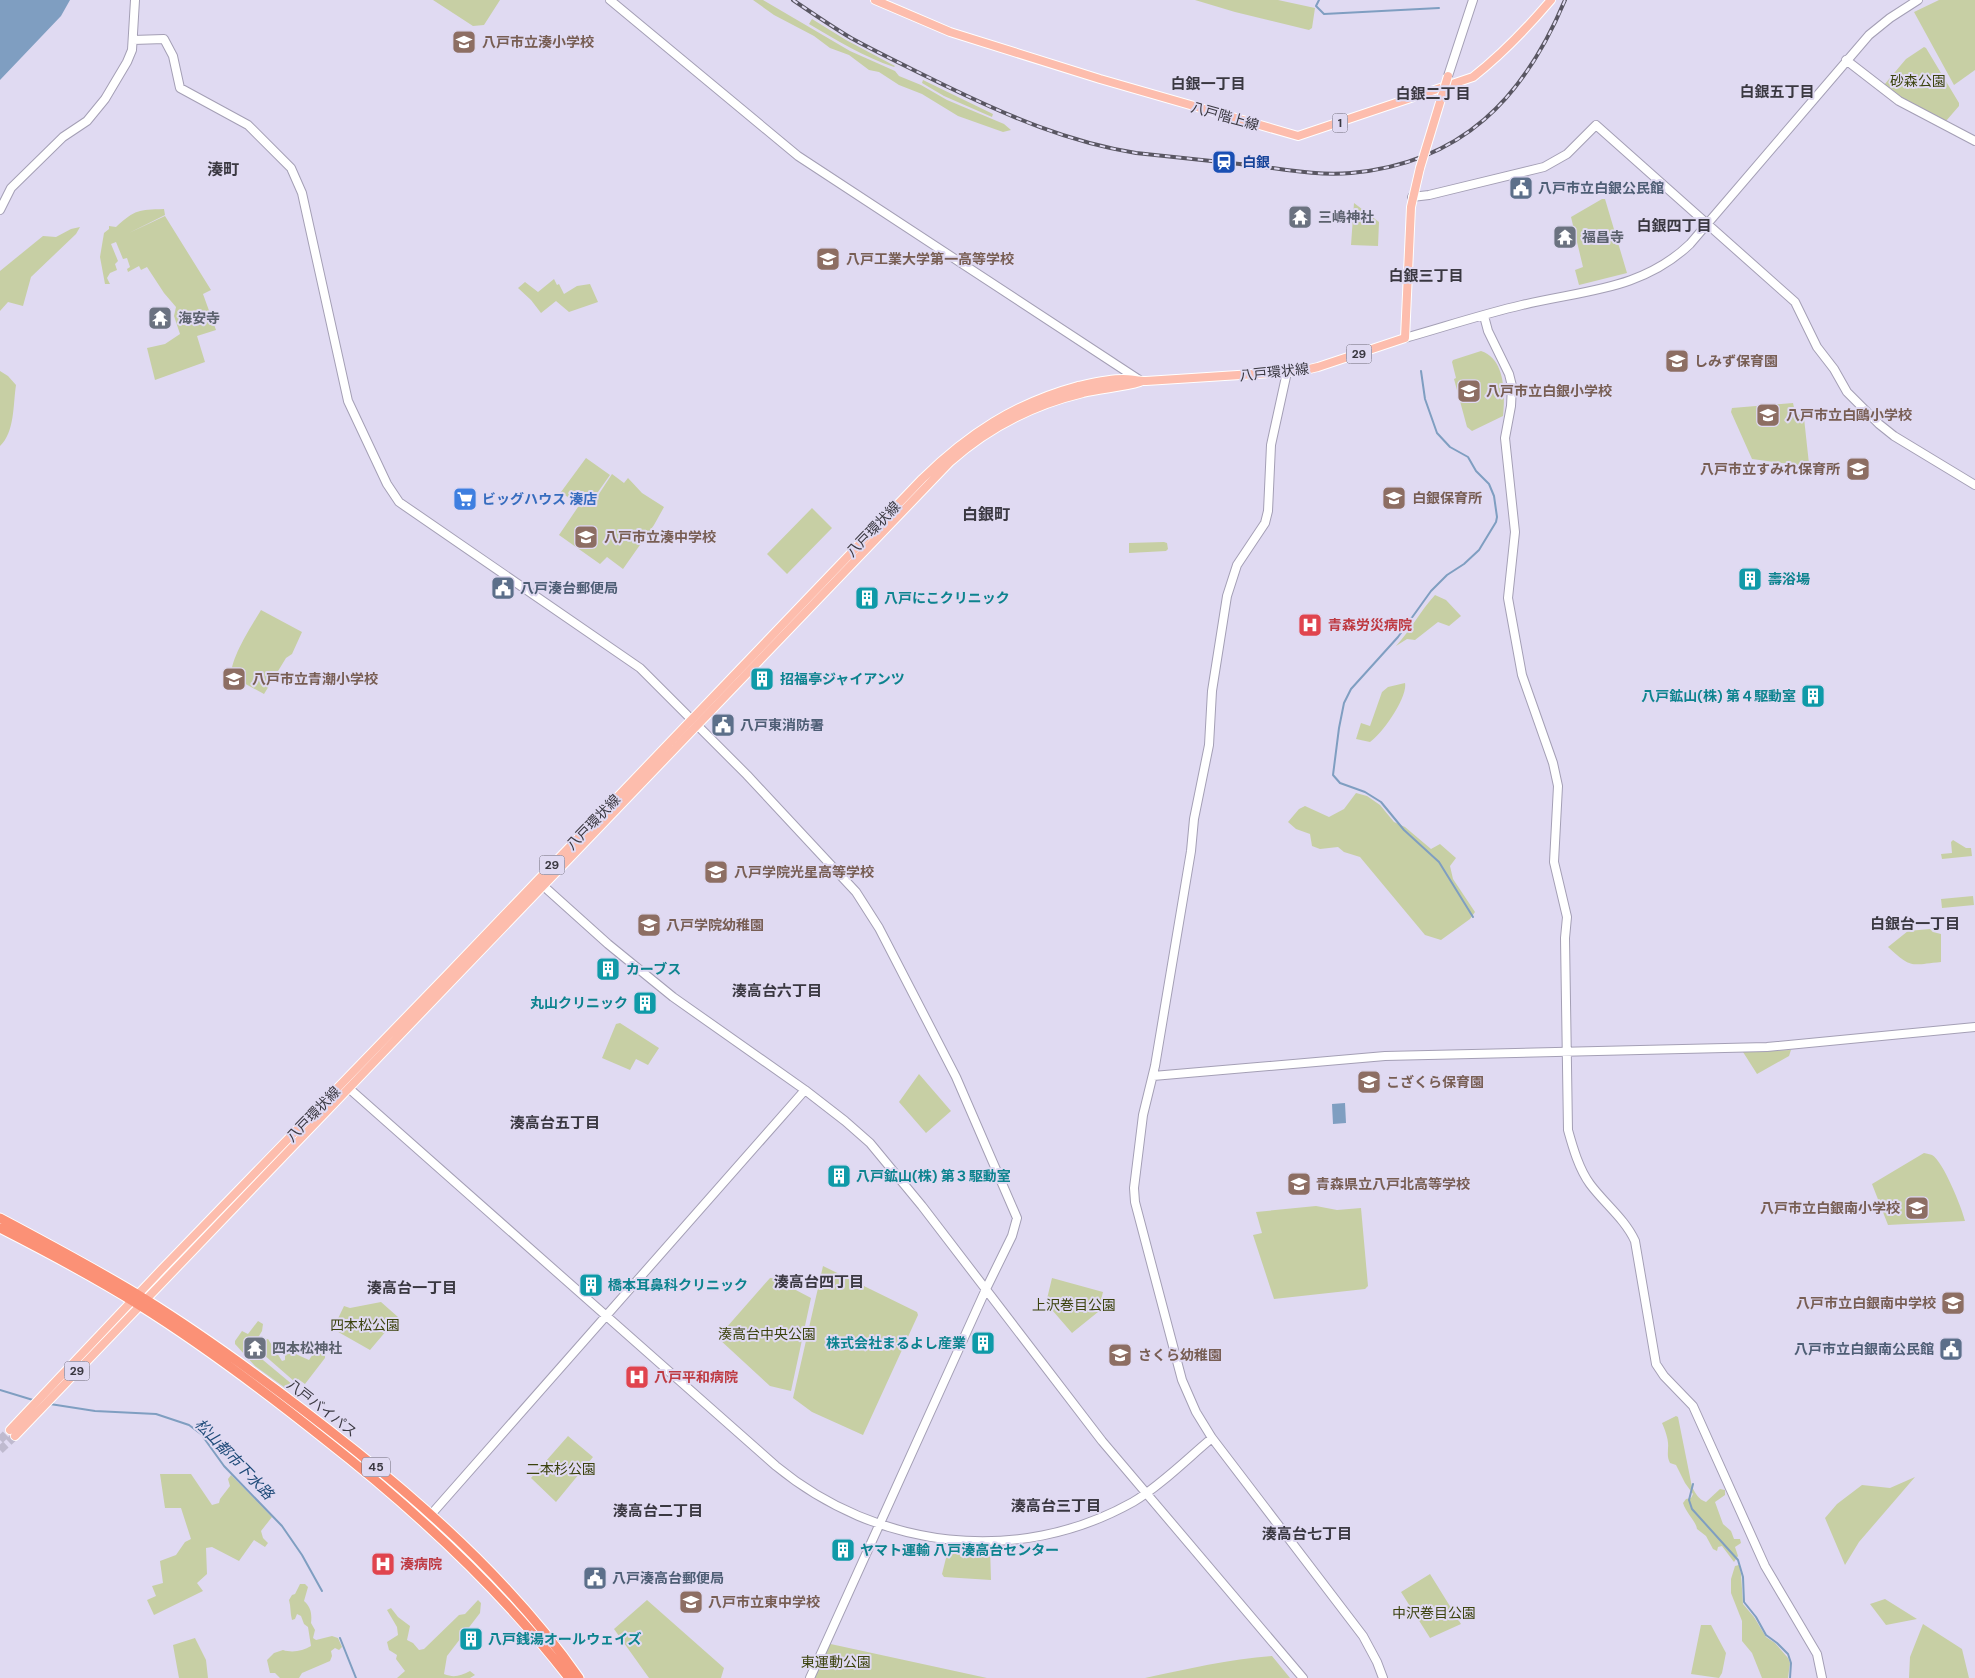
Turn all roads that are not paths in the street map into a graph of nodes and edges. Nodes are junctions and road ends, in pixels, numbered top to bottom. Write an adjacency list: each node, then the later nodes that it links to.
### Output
1 (135, 0): 7 (street)
2 (610, 0): 16 (street)
3 (875, 0): 5 (main road, 八戸階上線 / 1)
4 (1473, 0): 9 (street)
5 (1550, 0)
6 (1918, 0): 8 (street)
7 (133, 40): 12 (street); 21 (street)
8 (1846, 60): 10 (street); 13 (street)
9 (1448, 76): 11 (main road, bridge)
10 (1975, 141)
11 (1412, 197): 13 (street); 15 (main road)
12 (0, 210)
13 (1708, 224): 14 (street); 20 (street)
14 (1484, 316): 15 (street); 24 (street)
15 (1405, 338): 17 (main road, 八戸環状線 / 29)
16 (1111, 361): 18 (street); 19 (street)
17 (1287, 372): 19 (main road, 八戸環状線 / 29); 25 (street)
18 (1111, 380): 19 (main road, 八戸環状線 / 29); 21 (main road, 八戸環状線 / 29)
19 (1141, 381): 21 (main road, 八戸環状線 / 29)
20 (1975, 485)
21 (694, 722): 22 (main road, 八戸環状線 / 29); 30 (street)
22 (541, 883): 26 (main road, 八戸環状線 / 29); 27 (street)
23 (1975, 1027): 24 (street)
24 (1566, 1052): 25 (street); 43 (street)
25 (1153, 1076): 34 (street)
26 (346, 1086): 31 (main road, 八戸環状線 / 29); 32 (street)
27 (805, 1090): 30 (street); 32 (street)
28 (0, 1218): 31 (highway, 八戸バイパス / 45)
29 (0, 1228): 31 (highway, 八戸バイパス / 45)
30 (986, 1289): 35 (street); 37 (street)
31 (139, 1300): 33 (main road, 八戸環状線 / 29); 36 (highway, 八戸バイパス / 45)
32 (606, 1316): 36 (street); 37 (street)
33 (12, 1433)
34 (1212, 1438): 35 (street); 42 (street)
35 (1146, 1493): 37 (street); 41 (street)
36 (428, 1518): 38 (highway, 八戸バイパス / 45); 39 (highway, 八戸バイパス / 45)
37 (879, 1525): 40 (street)
38 (569, 1678)
39 (579, 1678)
40 (810, 1678)
41 (1302, 1678)
42 (1383, 1678)
43 (1822, 1678)

